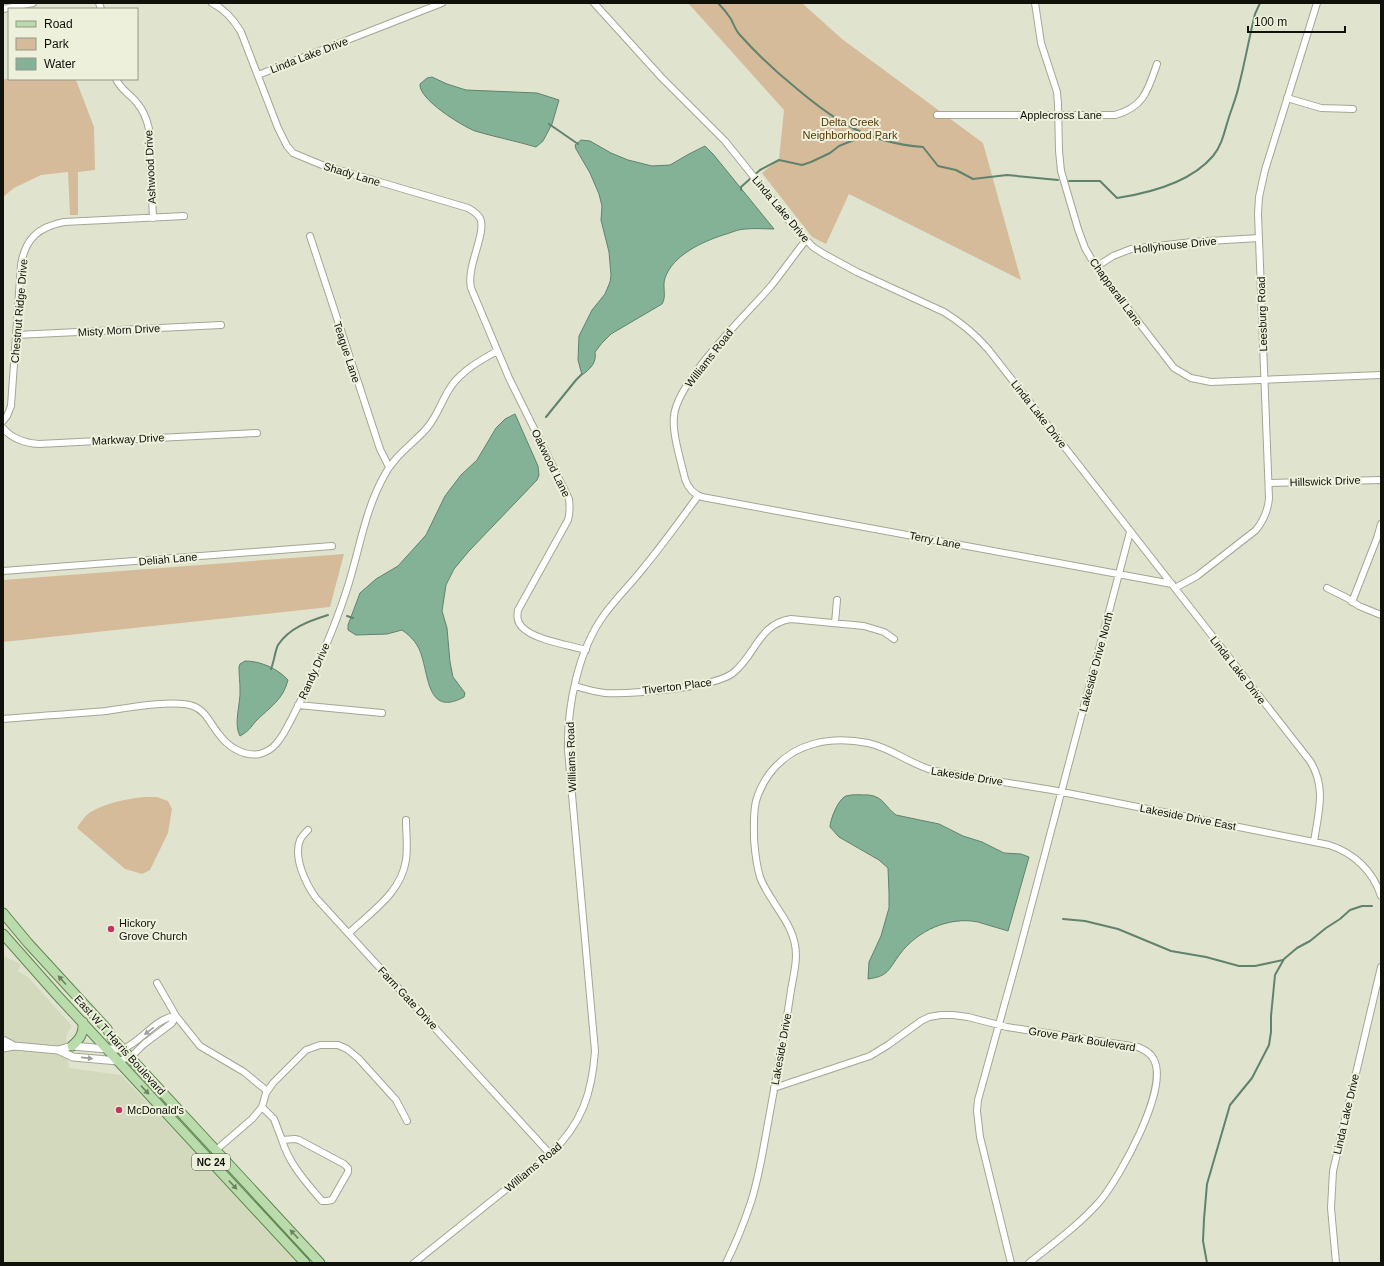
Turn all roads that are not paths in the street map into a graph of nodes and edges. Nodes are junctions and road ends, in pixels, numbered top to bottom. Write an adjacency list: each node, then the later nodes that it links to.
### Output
1 (33, 3): 7 (street)
2 (212, 3): 9 (street, Linda Lake Drive)
3 (442, 3): 9 (street, Linda Lake Drive)
4 (594, 3): 20 (street, Linda Lake Drive)
5 (1035, 3): 14 (street, Chapparall Lane)
6 (1317, 3): 11 (street, Leesburg Road)
7 (3, 9)
8 (1157, 64): 14 (street, Applecross Lane)
9 (258, 75): 17 (street, Shady Lane)
10 (117, 80): 16 (street, Ashwood Drive)
11 (1287, 98): 12 (street); 19 (street, Leesburg Road)
12 (1353, 109)
13 (937, 115): 14 (street, Applecross Lane)
14 (1058, 115): 21 (street, Chapparall Lane)
15 (184, 216): 16 (street, Chestnut Ridge Drive)
16 (153, 218): 23 (street, Chestnut Ridge Drive)
17 (481, 230): 24 (street, Oakwood Lane)
18 (310, 236): 30 (street, Teague Lane)
19 (1259, 238): 21 (street, Hollyhouse Drive); 26 (street, Leesburg Road)
20 (806, 240): 33 (street, Williams Road); 35 (street, Linda Lake Drive)
21 (1096, 267): 26 (street, Chapparall Lane)
22 (221, 325): 23 (street, Misty Morn Drive)
23 (16, 335): 27 (street, Chestnut Ridge Drive)
24 (497, 351): 30 (street, Randy Drive); 46 (street, Oakwood Lane)
25 (1381, 375): 26 (street, Chapparall Lane)
26 (1264, 380): 32 (street, Leesburg Road)
27 (3, 421)
28 (3, 428): 29 (street, Markway Drive)
29 (258, 432)
30 (389, 467): 48 (street, Randy Drive)
31 (1381, 480): 32 (street, Hillswick Drive)
32 (1269, 483): 39 (street, Leesburg Road)
33 (698, 496): 38 (street, Terry Lane); 46 (street, Williams Road)
34 (1381, 524): 42 (street)
35 (1130, 532): 38 (street, Lakeside Drive North); 39 (street, Linda Lake Drive)
36 (332, 546): 37 (street, Deliah Lane)
37 (3, 571)
38 (1120, 575): 39 (street, Terry Lane); 51 (street, Lakeside Drive North)
39 (1173, 586): 54 (street, Linda Lake Drive)
40 (1327, 588): 42 (street)
41 (837, 600): 44 (street)
42 (1352, 602): 43 (street)
43 (1381, 615)
44 (835, 623): 45 (street, Tiverton Place); 47 (street, Tiverton Place)
45 (894, 638)
46 (586, 650): 47 (street, Williams Road)
47 (575, 686): 79 (street, Williams Road)
48 (298, 705): 49 (street); 50 (street, Randy Drive)
49 (382, 713)
50 (3, 719)
51 (1061, 792): 54 (street, Lakeside Drive East); 63 (street); 73 (street, Lakeside Drive)
52 (406, 820): 57 (street)
53 (308, 830): 57 (street, Farm Gate Drive)
54 (1314, 842): 55 (street)
55 (1381, 896)
56 (3, 913): 69 (main road, East W T Harris Boulevard / NC 24, one-way to 56)
57 (348, 933): 79 (street, Farm Gate Drive)
58 (3, 934): 62 (main road, East W T Harris Boulevard / NC 24)
59 (1381, 967): 86 (street, Linda Lake Drive)
60 (157, 983): 61 (street)
61 (176, 1016): 69 (street, one-way to 69); 71 (street); 74 (street)
62 (83, 1022): 66 (main road); 68 (main road, East W T Harris Boulevard / NC 24)
63 (999, 1025): 73 (street, Grove Park Boulevard); 84 (street); 85 (street, Grove Park Boulevard)
64 (3, 1040): 65 (street)
65 (14, 1046): 67 (street); 70 (street)
66 (72, 1046): 68 (street); 70 (street)
67 (3, 1048)
68 (107, 1049): 69 (street); 72 (main road, East W T Harris Boulevard / NC 24)
69 (123, 1049): 71 (main road, East W T Harris Boulevard / NC 24)
70 (58, 1050): 72 (street, one-way to 72)
71 (130, 1057): 72 (street); 78 (main road, East W T Harris Boulevard / NC 24)
72 (118, 1061): 80 (main road, East W T Harris Boulevard / NC 24, one-way to 80)
73 (774, 1088): 83 (street, Lakeside Drive)
74 (267, 1091): 75 (street); 76 (street)
75 (262, 1107): 77 (street); 78 (street)
76 (407, 1121)
77 (282, 1140): 77 (street)
78 (216, 1150): 81 (main road, East W T Harris Boulevard / NC 24, one-way to 78)
79 (550, 1154): 82 (street, Williams Road)
80 (304, 1263)
81 (320, 1263)
82 (414, 1263)
83 (726, 1263)
84 (1012, 1263)
85 (1029, 1263)
86 (1336, 1263)

